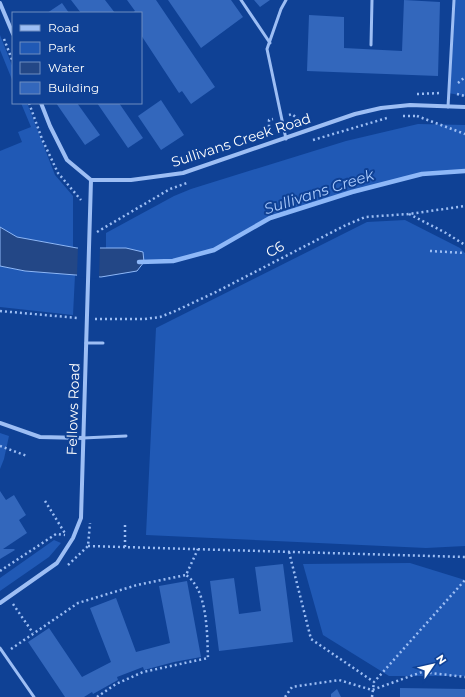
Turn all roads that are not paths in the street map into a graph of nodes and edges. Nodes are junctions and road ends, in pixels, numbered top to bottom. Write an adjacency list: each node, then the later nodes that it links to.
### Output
1 (240, 0): 7 (lane)
2 (286, 0): 7 (lane)
3 (372, 0): 8 (lane)
4 (454, 0): 10 (lane)
5 (0, 3): 6 (street)
6 (12, 32)
7 (270, 43): 12 (lane)
8 (371, 45)
9 (41, 104): 13 (street)
10 (448, 107): 11 (street, Sullivans Creek Road); 12 (street, Sullivans Creek Road)
11 (465, 107)
12 (286, 139): 13 (street, Sullivans Creek Road)
13 (91, 180): 14 (street, Fellows Road)
14 (86, 343): 15 (lane); 18 (street, Fellows Road)
15 (103, 343)
16 (0, 423): 18 (street)
17 (126, 436): 18 (lane)
18 (83, 438): 19 (street, Fellows Road)
19 (0, 603)
20 (0, 648): 21 (lane)
21 (34, 697)

